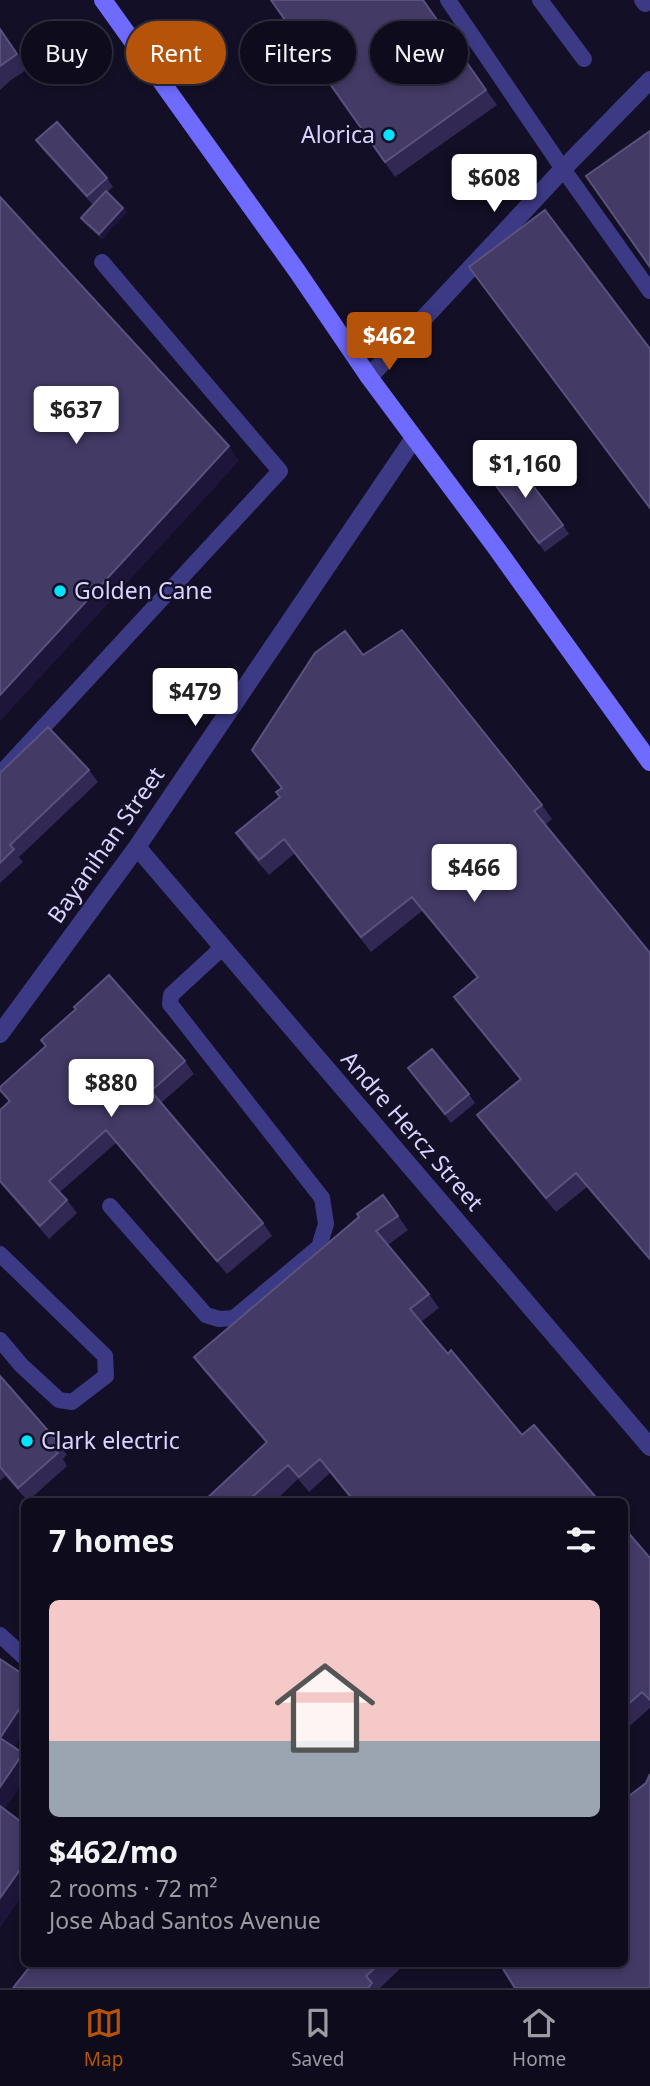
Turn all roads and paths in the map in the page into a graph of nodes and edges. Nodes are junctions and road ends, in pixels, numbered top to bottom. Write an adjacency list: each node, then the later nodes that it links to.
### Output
1 (103, 0): 9 (main road)
2 (448, 0): 6 (lane)
3 (540, 0): 4 (lane)
4 (584, 59)
5 (650, 80): 6 (street)
6 (563, 169): 8 (lane); 9 (street)
7 (102, 262): 12 (lane)
8 (650, 291)
9 (369, 377): 10 (main road)
10 (414, 438): 11 (main road); 13 (street, Bayanihan Street)
11 (650, 762)
12 (0, 774)
13 (137, 847): 14 (street, Andre Hercz Street); 15 (street, Bayanihan Street)
14 (223, 947): 16 (lane); 19 (street, Andre Hercz Street)
15 (0, 1034)
16 (110, 1206)
17 (0, 1254): 18 (lane)
18 (0, 1340)
19 (650, 1447)
20 (0, 1635): 21 (lane)
21 (21, 1654)

